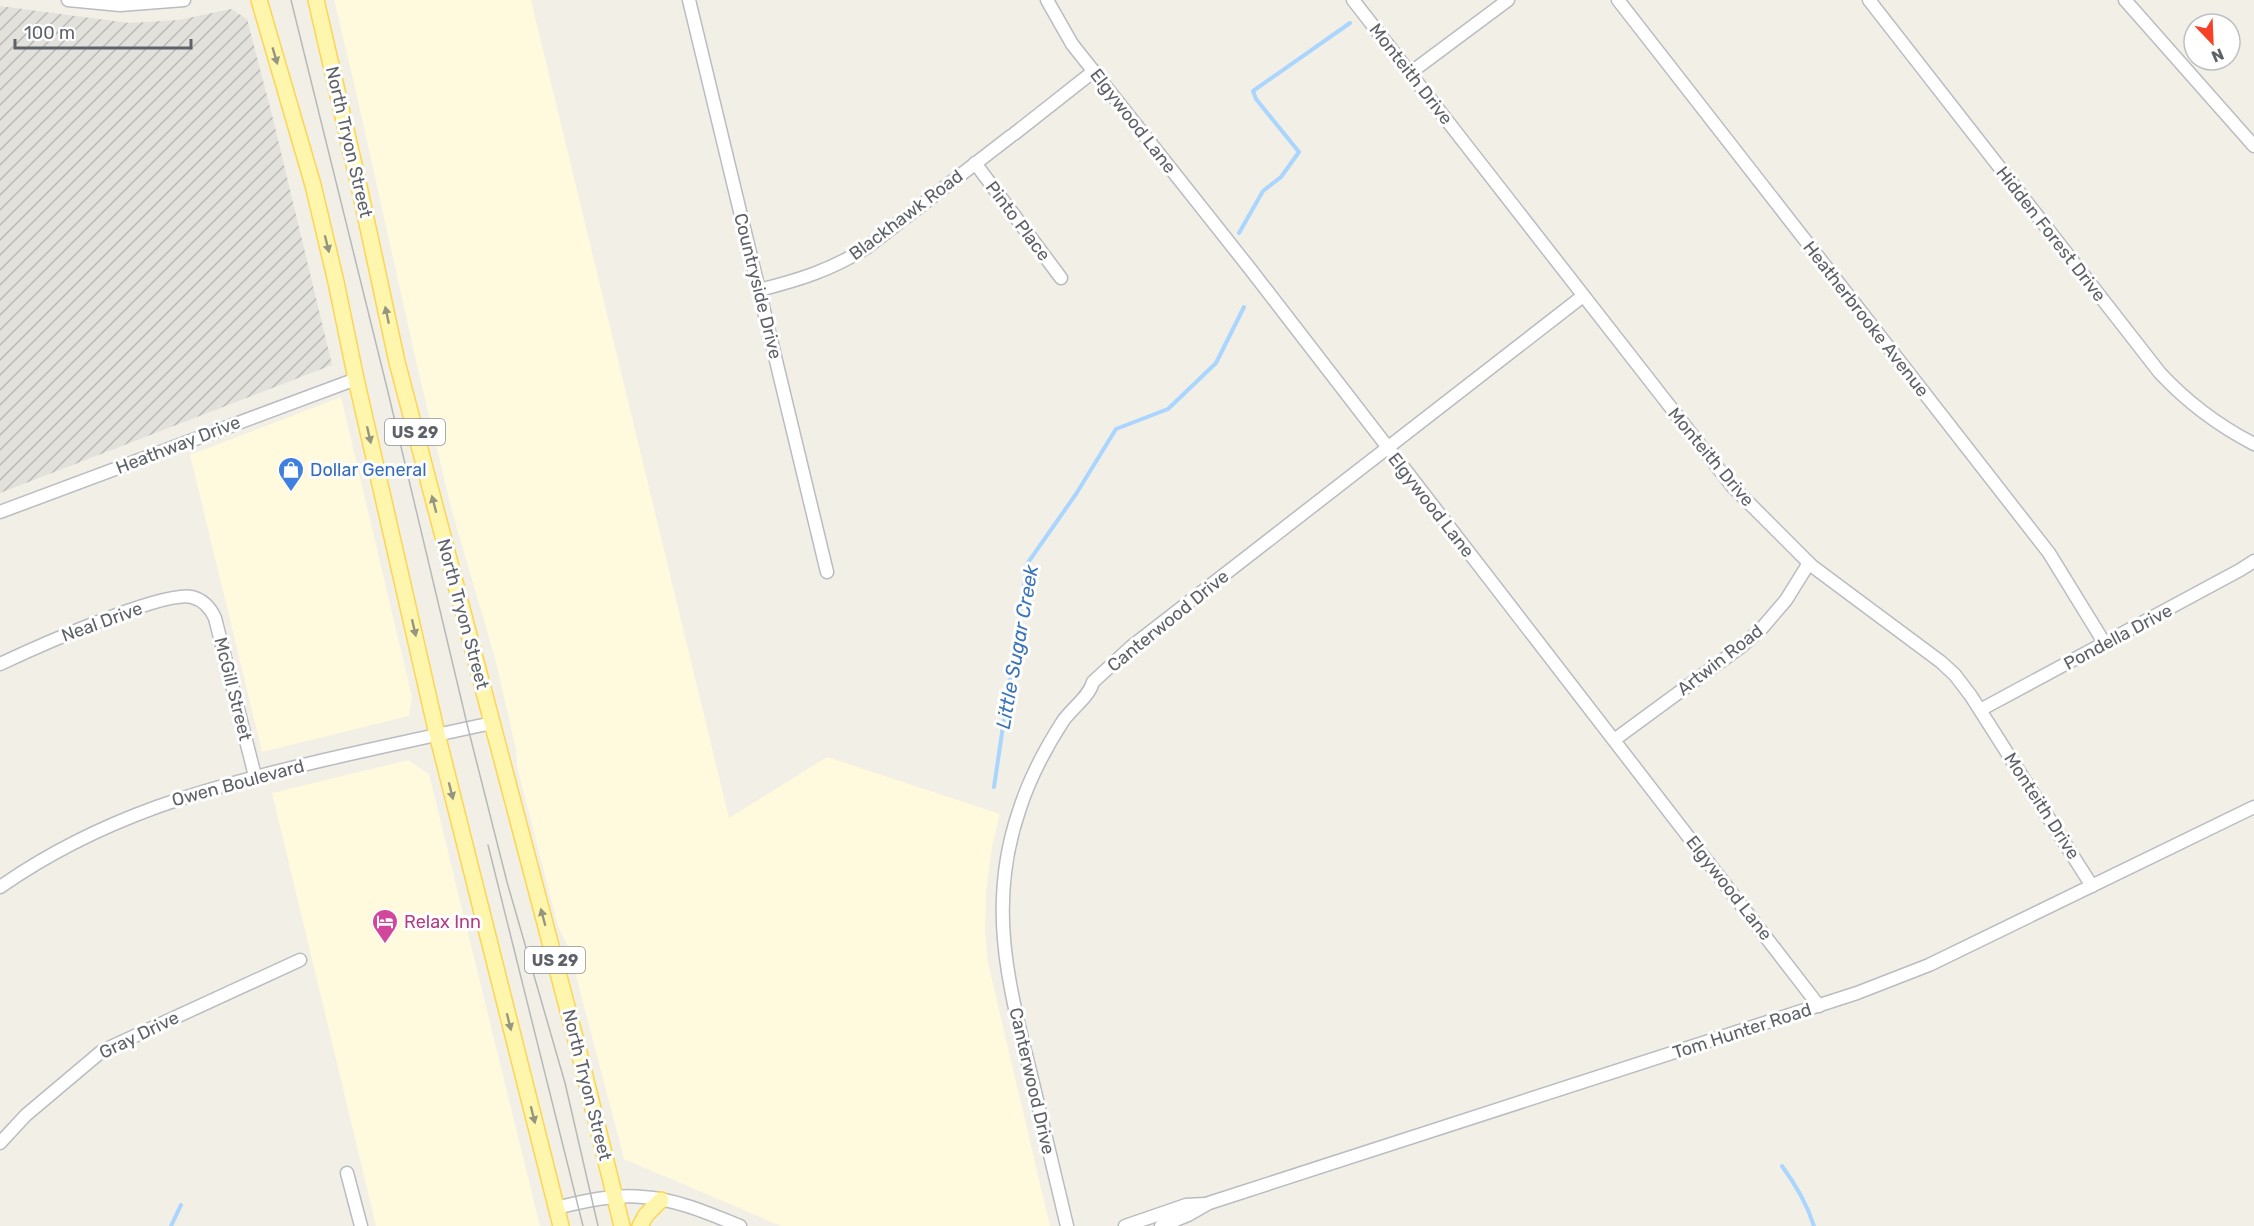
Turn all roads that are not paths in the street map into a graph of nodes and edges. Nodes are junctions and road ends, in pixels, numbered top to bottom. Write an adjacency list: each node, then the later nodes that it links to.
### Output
1 (68, 0): 2 (street)
2 (184, 0)
3 (259, 0): 19 (main road, US 29, one-way to 19)
4 (316, 0): 30 (main road, North Tryon Street / US 29, one-way to 4)
5 (689, 0): 17 (street, Countryside Drive)
6 (1047, 0): 12 (street, Elgywood Lane)
7 (1353, 0): 13 (street, Monteith Drive)
8 (1508, 0): 13 (street)
9 (1618, 0): 27 (street, Heatherbrooke Avenue)
10 (1869, 0): 20 (street, Hidden Forest Drive)
11 (2125, 0): 14 (street)
12 (1094, 71): 15 (street, Blackhawk Road); 21 (street, Elgywood Lane)
13 (1410, 73): 18 (street, Monteith Drive)
14 (2254, 147)
15 (975, 163): 16 (street, Pinto Place); 17 (street, Blackhawk Road)
16 (1061, 278)
17 (759, 290): 25 (street, Countryside Drive)
18 (1583, 296): 21 (street, Canterwood Drive); 24 (street, Monteith Drive)
19 (356, 379): 22 (street, Heathway Drive); 31 (main road, US 29, one-way to 31)
20 (2254, 444)
21 (1387, 448): 32 (street, Elgywood Lane); 50 (street, Canterwood Drive)
22 (0, 512)
23 (2254, 561): 27 (street, Pondella Drive)
24 (1809, 563): 29 (street, Monteith Drive); 32 (street, Artwin Road)
25 (827, 572)
26 (207, 604): 28 (street, Neal Drive); 33 (street, McGill Street)
27 (2105, 644): 29 (street, Pondella Drive)
28 (0, 664)
29 (1980, 710): 35 (street, Monteith Drive)
30 (492, 723): 31 (street, Owen Boulevard); 41 (main road, North Tryon Street / US 29, one-way to 30)
31 (437, 734): 33 (street, Owen Boulevard); 44 (main road, US 29, one-way to 44)
32 (1614, 740): 38 (street, Elgywood Lane)
33 (255, 776): 36 (street, Owen Boulevard)
34 (2254, 807): 35 (street, Tom Hunter Road)
35 (2092, 886): 38 (street, Tom Hunter Road)
36 (0, 887)
37 (300, 960): 39 (street, Gray Drive)
38 (1819, 1006): 43 (street, Tom Hunter Road)
39 (0, 1143)
40 (347, 1173): 45 (street)
41 (616, 1198): 42 (street); 44 (street); 47 (main road, North Tryon Street / US 29)
42 (661, 1200): 48 (main road); 49 (street)
43 (1209, 1203): 51 (street, Tom Hunter Road); 52 (street, Tom Hunter Road)
44 (556, 1208): 46 (main road, US 29)
45 (361, 1226)
46 (561, 1226)
47 (622, 1226)
48 (640, 1226)
49 (740, 1226)
50 (1067, 1226)
51 (1125, 1226)
52 (1161, 1226)

